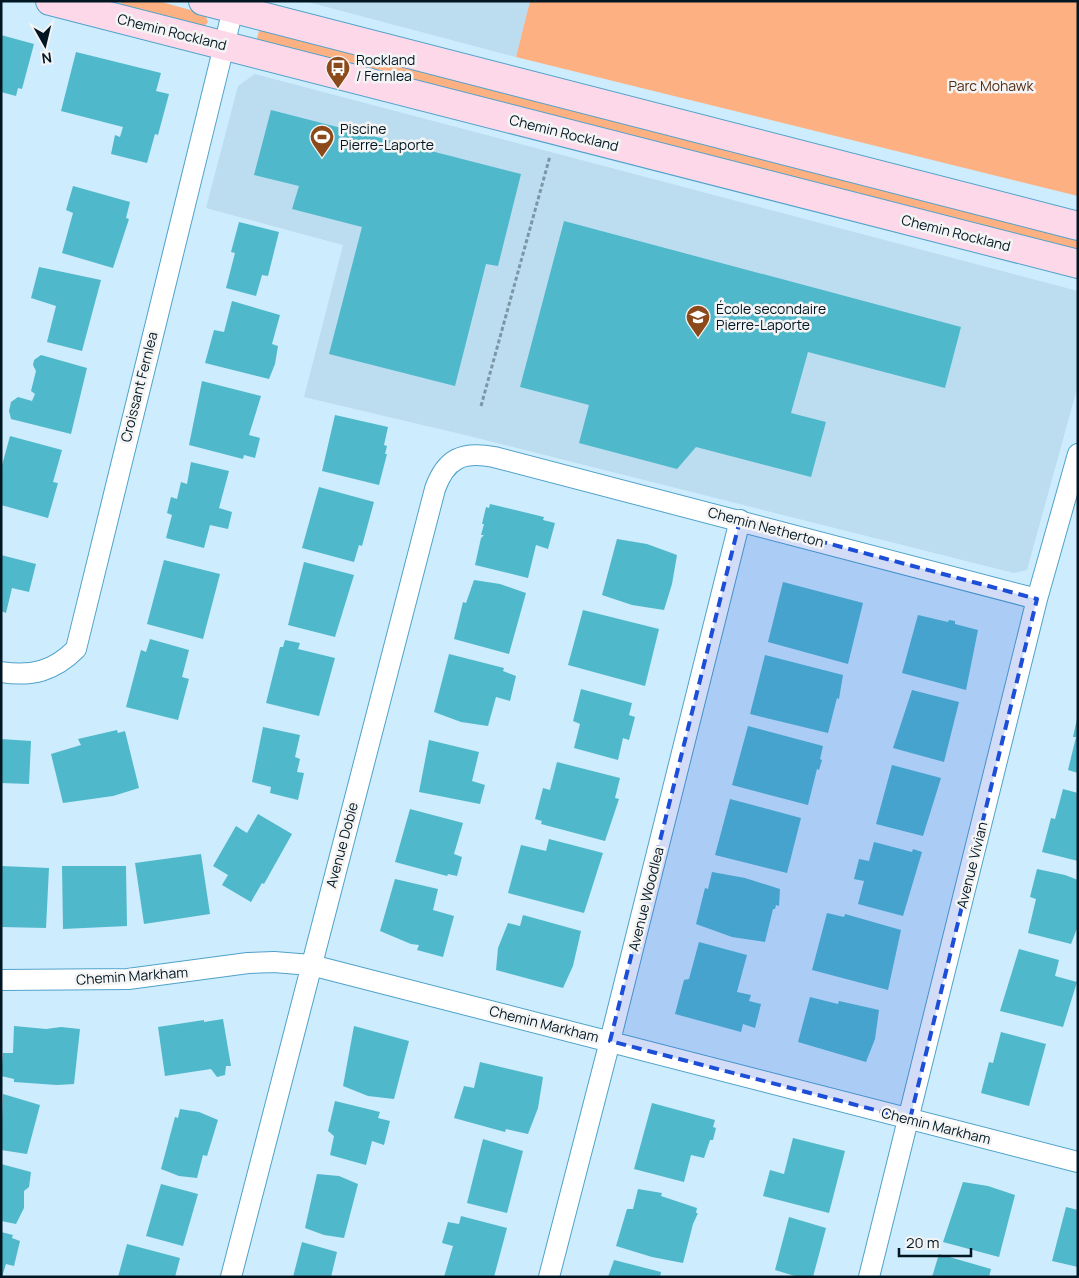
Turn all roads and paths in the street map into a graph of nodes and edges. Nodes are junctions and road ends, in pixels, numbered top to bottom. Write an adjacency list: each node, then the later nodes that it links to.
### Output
1 (50, 1): 4 (street, Chemin Rockland)
2 (203, 1): 3 (street)
3 (234, 5): 4 (street, Croissant Fernlea); 6 (street)
4 (224, 46): 7 (street, Chemin Rockland); 13 (street, Croissant Fernlea)
5 (550, 152): 8 (path)
6 (1078, 226)
7 (1078, 264)
8 (482, 406)
9 (1078, 454): 12 (street, Avenue Vivian)
10 (494, 457): 11 (street, Chemin Netherton); 14 (street, Avenue Dobie)
11 (740, 520): 12 (street, Chemin Netherton); 16 (street, Avenue Woodlea)
12 (1037, 600): 17 (street, Avenue Vivian)
13 (1, 672)
14 (311, 965): 15 (street, Chemin Markham); 16 (street, Chemin Markham); 19 (street, Avenue Dobie)
15 (1, 980)
16 (610, 1041): 17 (street, Chemin Markham); 20 (street, Avenue Woodlea)
17 (910, 1119): 18 (street, Chemin Markham); 21 (street, Avenue Vivian)
18 (1078, 1162)
19 (231, 1277)
20 (549, 1277)
21 (869, 1277)

